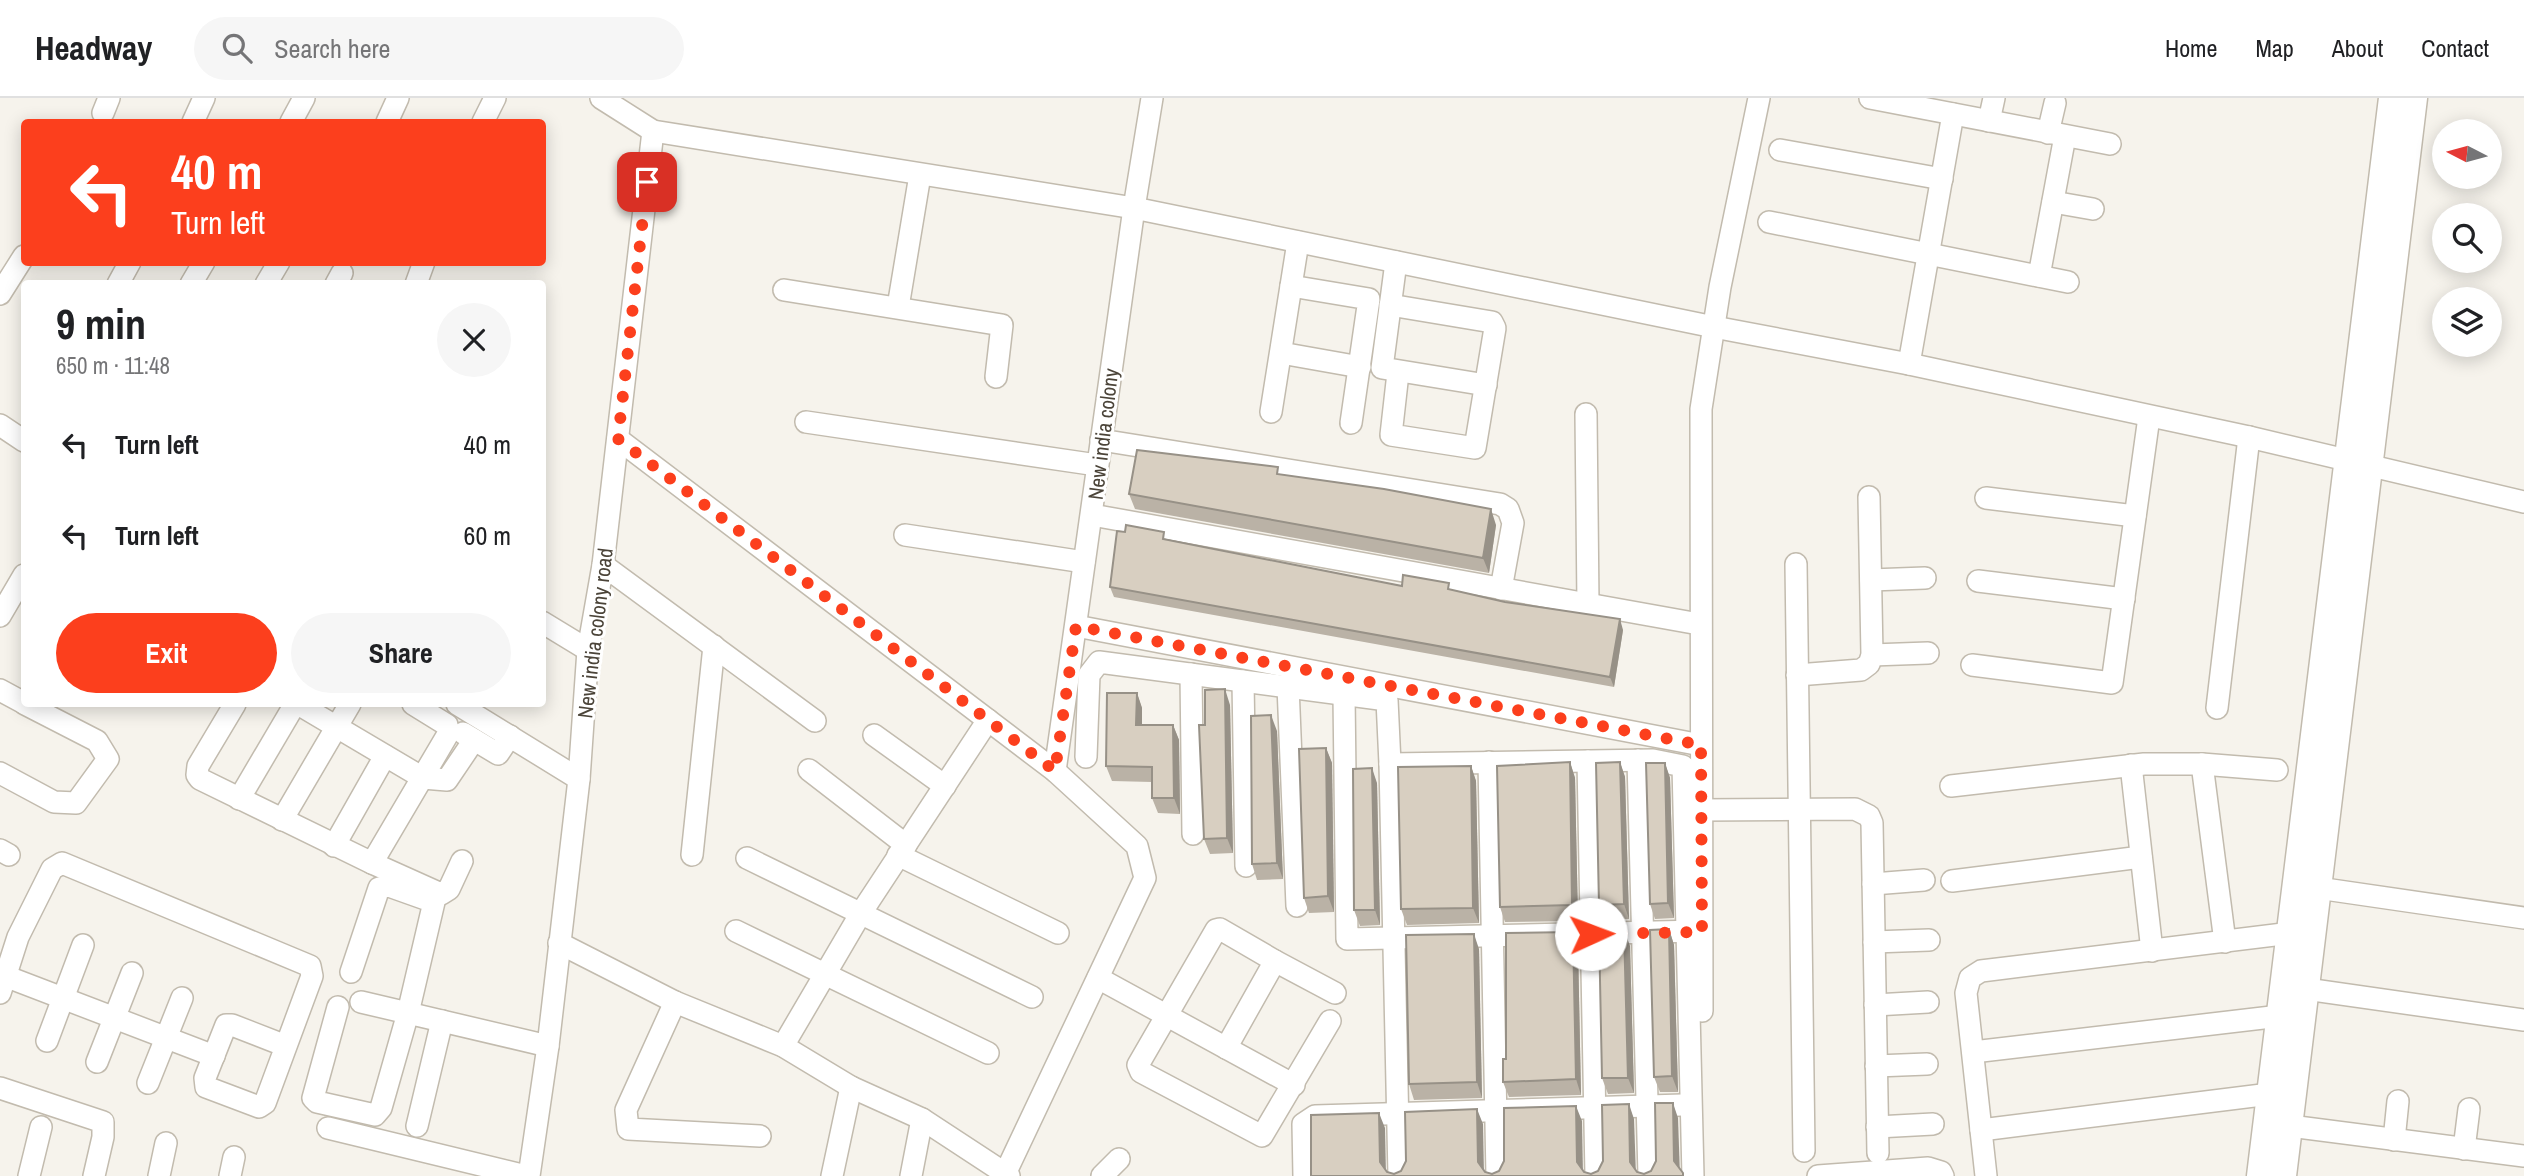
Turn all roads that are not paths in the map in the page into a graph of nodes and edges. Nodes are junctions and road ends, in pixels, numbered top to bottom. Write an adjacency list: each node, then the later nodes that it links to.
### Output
1 (204, 98): 15 (street)
2 (304, 98): 16 (street)
3 (398, 98): 17 (street)
4 (495, 98): 18 (street)
5 (601, 98): 20 (street)
6 (1152, 98): 27 (street, New india colony)
7 (1759, 98): 41 (street)
8 (1870, 98): 13 (street)
9 (1994, 98): 19 (street)
10 (2392, 98): 56 (street)
11 (2414, 98): 56 (street)
12 (2055, 103): 21 (street)
13 (1931, 104): 14 (street)
14 (1953, 114): 19 (street); 25 (street)
15 (194, 119)
16 (293, 119)
17 (388, 119)
18 (484, 119)
19 (1989, 121): 21 (street)
20 (653, 131): 24 (street); 54 (street, New india colony road)
21 (2057, 135): 22 (street); 26 (street)
22 (2110, 144)
23 (1780, 149): 25 (street)
24 (920, 175): 27 (street); 40 (street)
25 (1942, 179): 31 (street)
26 (2053, 202): 28 (street); 34 (street)
27 (1134, 208): 30 (street); 55 (street, New india colony)
28 (2093, 209)
29 (1769, 222): 31 (street)
30 (1298, 242): 33 (street); 36 (street)
31 (1929, 256): 34 (street); 43 (street)
32 (21, 261): 38 (street)
33 (1396, 262): 39 (street); 41 (street)
34 (2039, 276): 35 (street)
35 (2068, 282)
36 (1292, 286): 42 (street); 44 (street)
37 (784, 290): 40 (street)
38 (0, 294)
39 (1390, 305): 45 (street); 47 (street)
40 (898, 307): 46 (street)
41 (1713, 327): 43 (street); 76 (street)
42 (1281, 353): 44 (street); 48 (street)
43 (1909, 364): 50 (street)
44 (1360, 367): 52 (street)
45 (1398, 373): 47 (street); 47 (street)
46 (996, 377)
47 (1486, 385)
48 (1271, 412)
49 (1586, 414): 73 (street)
50 (2149, 417): 53 (street); 62 (street)
51 (806, 422): 57 (street)
52 (1350, 423)
53 (2249, 437): 56 (street); 97 (street)
54 (618, 439): 66 (street, New india colony road); 99 (street)
55 (1101, 440): 57 (street, New india colony); 71 (street)
56 (2359, 463): 60 (street); 136 (street); 145 (street)
57 (1097, 465): 61 (street, New india colony)
58 (1869, 497): 69 (street)
59 (1986, 498): 62 (street)
60 (2524, 502)
61 (1093, 515): 64 (street, New india colony); 71 (street)
62 (2136, 516): 72 (street)
63 (905, 535): 64 (street)
64 (1084, 562): 77 (street, New india colony)
65 (1796, 564): 84 (street)
66 (603, 565): 78 (street); 79 (street, New india colony road)
67 (1926, 578): 69 (street)
68 (21, 580): 74 (street)
69 (1871, 580): 81 (street)
70 (1978, 581): 72 (street)
71 (1501, 589): 73 (street)
72 (2124, 599): 82 (street)
73 (1588, 604): 76 (street)
74 (0, 616)
75 (546, 624): 79 (street)
76 (1699, 624): 103 (street)
77 (1076, 626): 103 (street); 114 (street, New india colony)
78 (714, 646): 98 (street); 127 (street)
79 (588, 650): 117 (street, New india colony road)
80 (1928, 653): 81 (street)
81 (1872, 655): 84 (street)
82 (1972, 665)
83 (1191, 674): 85 (street); 105 (street); 124 (street)
84 (1797, 675): 122 (street)
85 (1243, 681): 86 (street); 132 (street)
86 (1288, 687): 88 (street); 137 (street)
87 (0, 690): 89 (street)
88 (1344, 695): 109 (street); 148 (street)
89 (21, 701)
90 (33, 707): 115 (street)
91 (233, 707): 120 (street)
92 (295, 707): 120 (street)
93 (302, 707): 100 (street)
94 (348, 707): 100 (street)
95 (417, 707): 116 (street)
96 (462, 707): 102 (street)
97 (2217, 708)
98 (815, 720)
99 (988, 720): 114 (street); 118 (street)
100 (336, 727): 104 (street); 123 (street)
101 (874, 734): 118 (street)
102 (510, 736): 116 (street); 117 (street)
103 (1701, 745): 121 (street)
104 (385, 756): 116 (street); 125 (street)
105 (1086, 757)
106 (1638, 760): 107 (street); 142 (street); 144 (street)
107 (1588, 761): 108 (street); 146 (street)
108 (1489, 762): 109 (street); 147 (street)
109 (1390, 764): 148 (street)
110 (2202, 764): 111 (street); 113 (street); 151 (street)
111 (2131, 765): 119 (street); 129 (street)
112 (809, 770): 126 (street)
113 (2277, 770)
114 (1055, 771): 159 (street)
115 (0, 773)
116 (423, 778): 131 (street)
117 (579, 779): 152 (street, New india colony road)
118 (945, 786): 126 (street)
119 (1951, 786)
120 (239, 799): 123 (street)
121 (1701, 810): 122 (street); 142 (street)
122 (1800, 810): 135 (street); 214 (street)
123 (282, 820): 125 (street)
124 (1193, 834)
125 (334, 846): 131 (street)
126 (902, 850): 138 (street); 143 (street)
127 (692, 855)
128 (747, 858): 138 (street)
129 (2141, 858): 134 (street); 154 (street)
130 (462, 861): 131 (street)
131 (372, 863)
132 (1246, 866)
133 (1924, 880): 135 (street)
134 (1952, 881)
135 (1873, 884): 150 (street)
136 (2318, 888): 139 (street); 161 (street)
137 (1297, 906)
138 (860, 913): 158 (street); 163 (street)
139 (2524, 918)
140 (736, 931): 158 (street)
141 (9, 932): 160 (street); 180 (street)
142 (1693, 932): 144 (street); 196 (street)
143 (1058, 933)
144 (1644, 933): 146 (street); 197 (street)
145 (2291, 933): 151 (street); 173 (street)
146 (1591, 934): 147 (street); 198 (street)
147 (1490, 936): 148 (street); 200 (street)
148 (1391, 938): 201 (street)
149 (1930, 940): 150 (street)
150 (1874, 942): 169 (street)
151 (2225, 942): 154 (street)
152 (559, 943): 167 (street); 181 (street, New india colony road)
153 (83, 945): 164 (street)
154 (2152, 951): 184 (street)
155 (1275, 961): 162 (street); 172 (street); 183 (street)
156 (351, 972): 171 (street)
157 (132, 973): 174 (street)
158 (825, 974): 182 (street); 185 (street)
159 (1098, 978): 172 (street); 218 (street)
160 (3, 985): 164 (street)
161 (2306, 989): 175 (street); 205 (street)
162 (1335, 993)
163 (1032, 997)
164 (63, 998): 174 (street); 179 (street)
165 (182, 998): 178 (street)
166 (361, 1002): 171 (street)
167 (675, 1002): 182 (street); 210 (street)
168 (1928, 1002): 169 (street)
169 (1875, 1005): 189 (street)
170 (338, 1007): 171 (street)
171 (408, 1013): 176 (street)
172 (1165, 1015): 183 (street); 191 (street)
173 (2280, 1016): 184 (street); 194 (street)
174 (115, 1018): 178 (street); 187 (street)
175 (2524, 1020)
176 (442, 1021): 181 (street); 204 (street)
177 (1330, 1021): 191 (street)
178 (166, 1038): 186 (street); 190 (street)
179 (47, 1041)
180 (286, 1046): 186 (street); 186 (street)
181 (548, 1046): 222 (street, New india colony road)
182 (783, 1046): 192 (street)
183 (1226, 1048): 191 (street)
184 (1973, 1052): 209 (street)
185 (988, 1053)
186 (214, 1056)
187 (97, 1062)
188 (1927, 1064): 189 (street)
189 (1876, 1066): 206 (street)
190 (148, 1083)
191 (1294, 1085)
192 (851, 1087): 202 (street); 223 (street)
193 (0, 1088): 220 (street)
194 (2270, 1094): 209 (street); 236 (street)
195 (2398, 1101): 211 (street)
196 (1697, 1105): 197 (street); 231 (street); 232 (street)
197 (1646, 1106): 198 (street); 230 (street)
198 (1594, 1108): 200 (street); 229 (street)
199 (2469, 1109): 213 (street)
200 (1494, 1110): 201 (street); 228 (street)
201 (1396, 1113): 226 (street); 227 (street)
202 (922, 1119): 218 (street); 224 (street)
203 (1933, 1124): 206 (street)
204 (417, 1126)
205 (2290, 1126): 211 (street); 237 (street)
206 (1877, 1127): 215 (street)
207 (41, 1128): 219 (street)
208 (328, 1128): 222 (street)
209 (1982, 1130): 235 (street)
210 (760, 1136)
211 (2393, 1140): 213 (street)
212 (166, 1143): 221 (street)
213 (2464, 1149): 216 (street)
214 (1804, 1151)
215 (1878, 1153)
216 (2524, 1156)
217 (1119, 1160): 225 (street)
218 (1006, 1175)
219 (29, 1176)
220 (94, 1176)
221 (159, 1176)
222 (527, 1176)
223 (832, 1176)
224 (911, 1176)
225 (1102, 1176)
226 (1304, 1176)
227 (1399, 1176)
228 (1497, 1176)
229 (1596, 1176)
230 (1649, 1176)
231 (1693, 1176)
232 (1702, 1176)
233 (1818, 1176): 234 (street)
234 (1943, 1176)
235 (1986, 1176)
236 (2260, 1176)
237 (2283, 1176)

